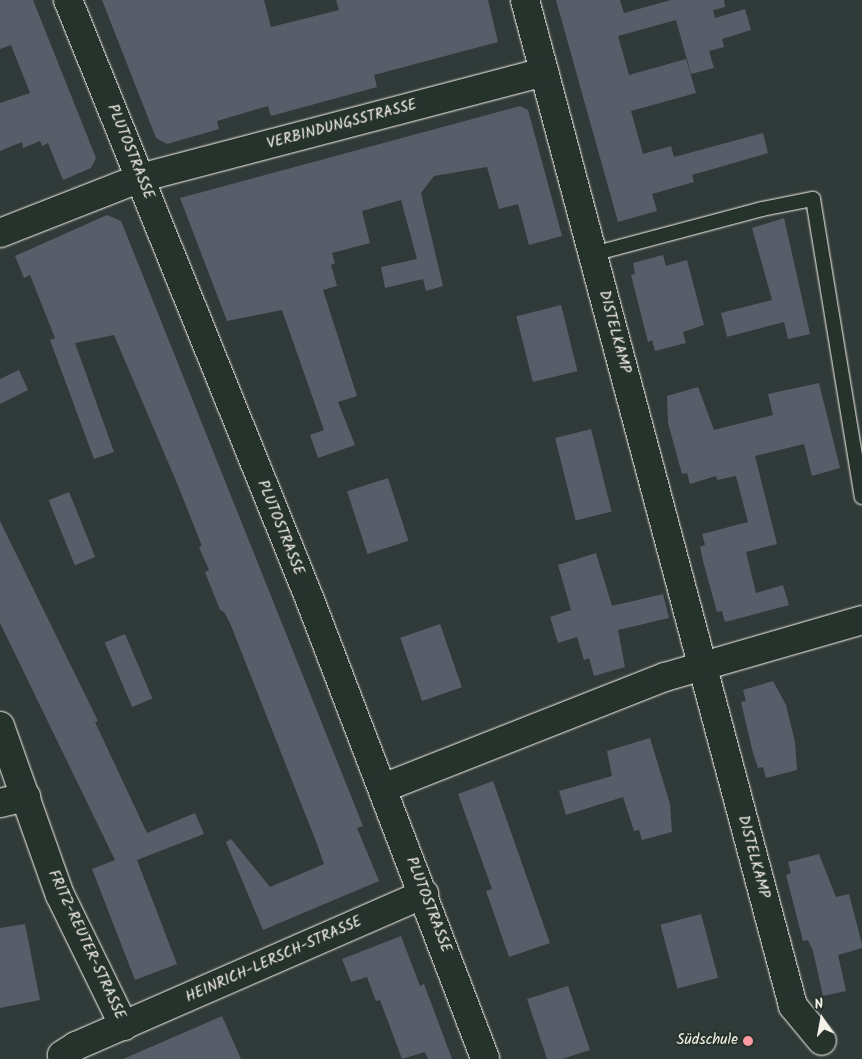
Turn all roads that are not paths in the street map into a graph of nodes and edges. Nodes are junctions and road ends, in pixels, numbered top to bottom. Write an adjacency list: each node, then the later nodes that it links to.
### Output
1 (68, 0): 4 (street, PLUTOSTRASSE)
2 (525, 0): 3 (street, DISTELKAMP)
3 (544, 72): 4 (street, VERBINDUNGSSTRASSE); 6 (street, DISTELKAMP)
4 (140, 178): 5 (street, VERBINDUNGSSTRASSE); 11 (street, PLUTOSTRASSE)
5 (0, 233)
6 (593, 254): 7 (lane); 9 (street, DISTELKAMP)
7 (862, 497)
8 (862, 620): 9 (street)
9 (701, 664): 11 (street); 16 (street, DISTELKAMP)
10 (0, 726): 12 (street, FRITZ-REUTER-STRASSE)
11 (382, 788): 14 (street, PLUTOSTRASSE)
12 (26, 796): 13 (street); 15 (street, FRITZ-REUTER-STRASSE)
13 (0, 803)
14 (424, 894): 15 (street, HEINRICH-LERSCH-STRASSE); 18 (street, PLUTOSTRASSE)
15 (124, 1026): 17 (street, FRITZ-REUTER-STRASSE)
16 (822, 1041)
17 (63, 1059)
18 (485, 1059)

